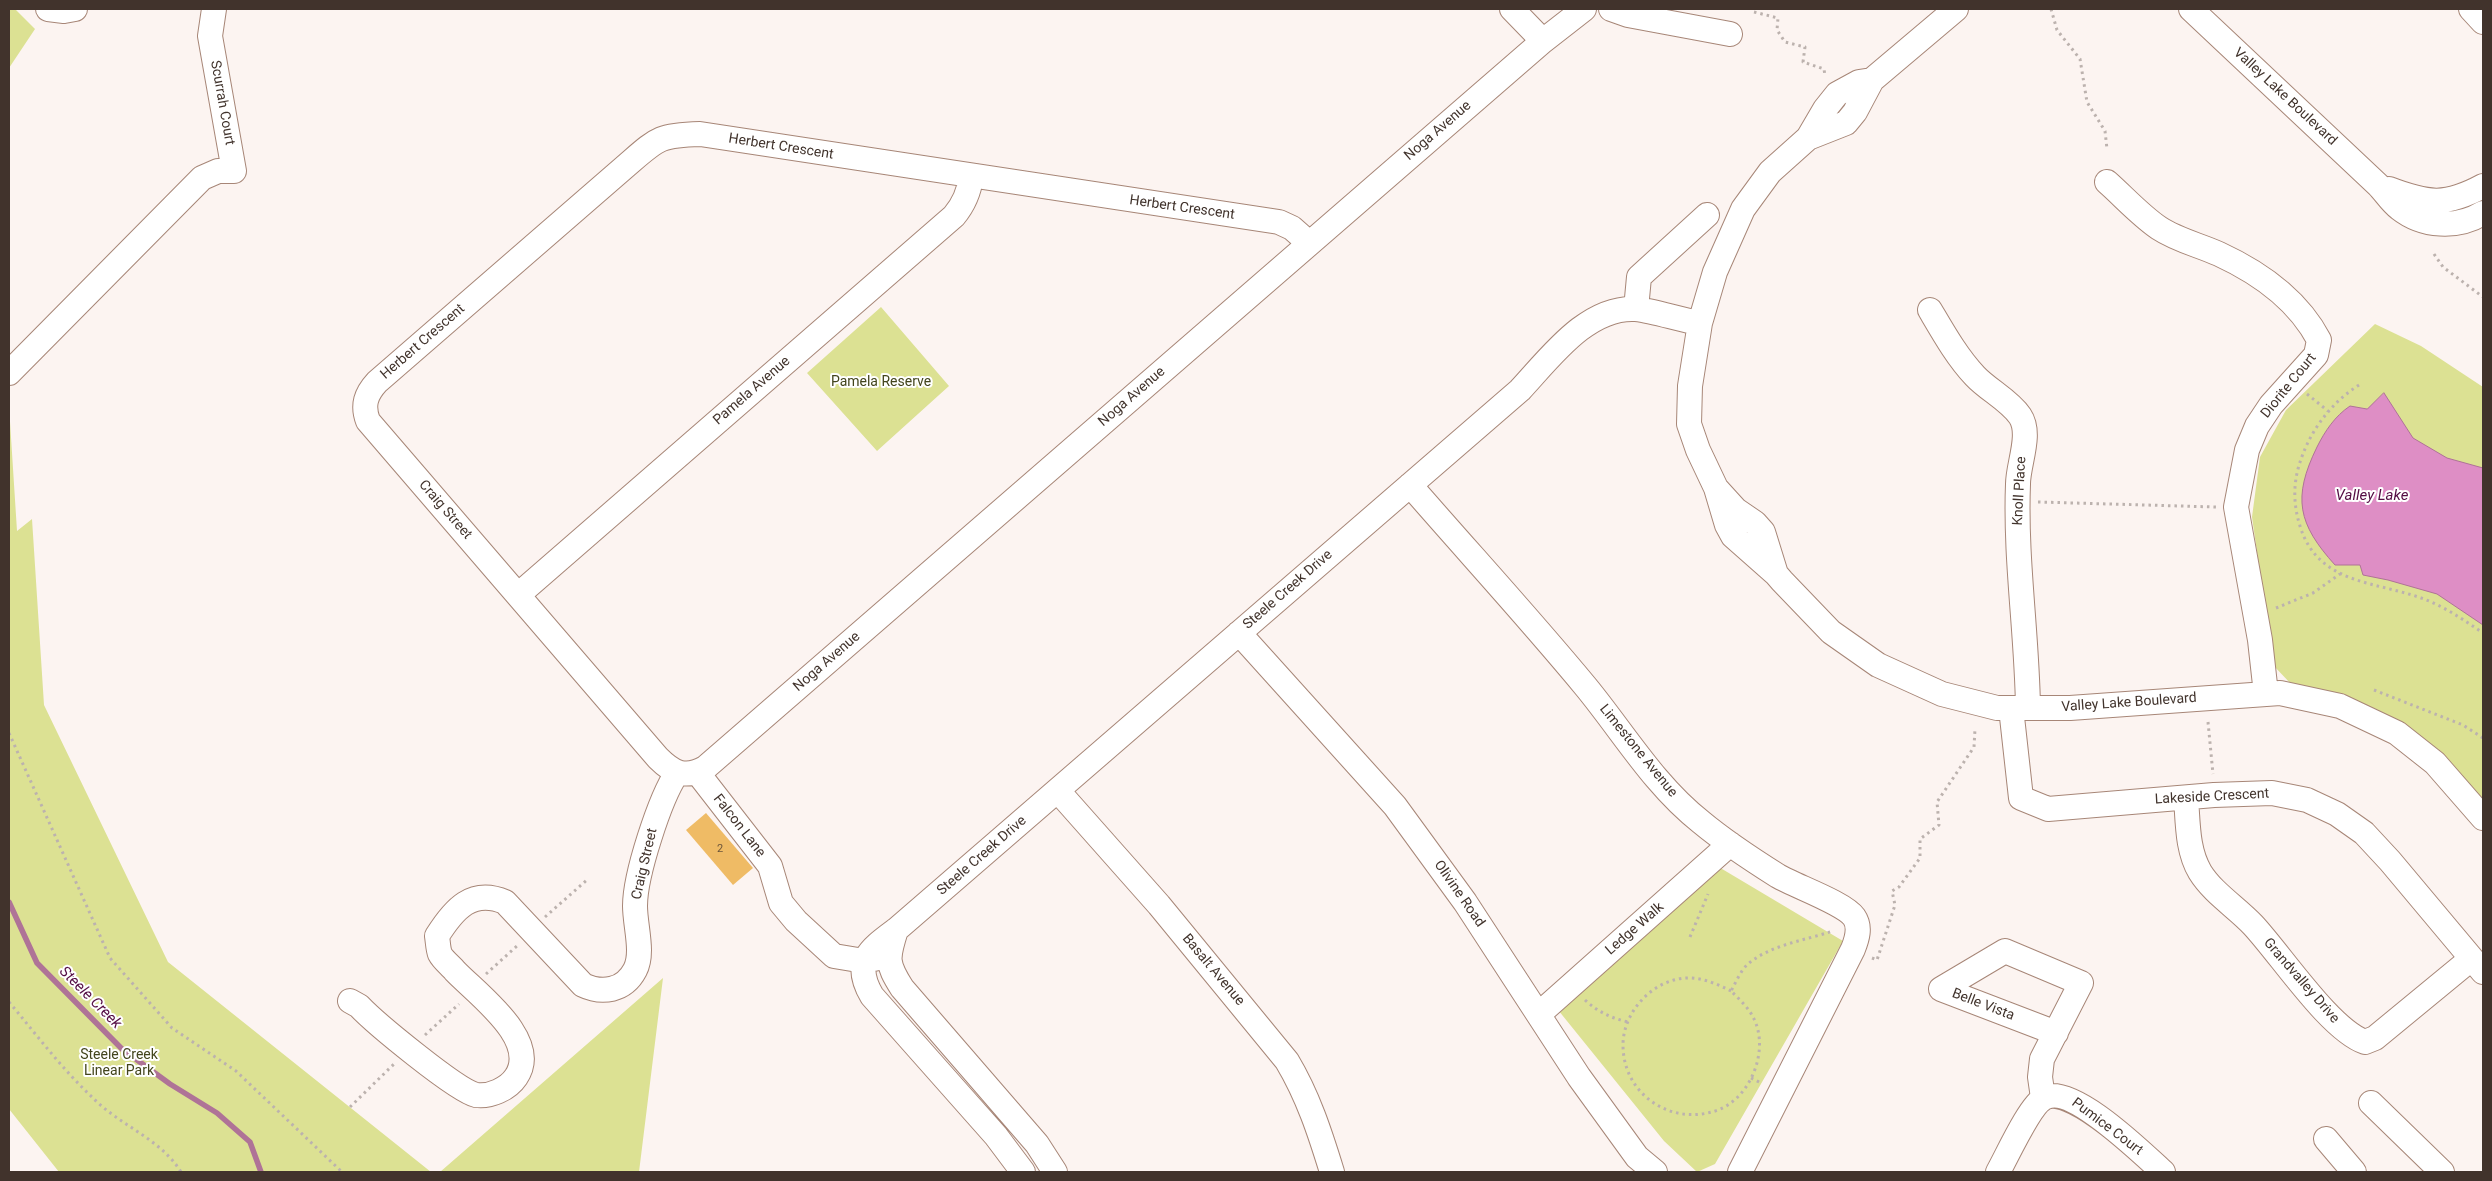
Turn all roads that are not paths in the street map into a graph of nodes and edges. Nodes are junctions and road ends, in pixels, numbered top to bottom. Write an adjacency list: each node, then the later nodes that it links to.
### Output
1 (48, 9): 2 (street)
2 (75, 9)
3 (201, 9): 14 (street, Scurrah Court)
4 (214, 9): 14 (street, Scurrah Court)
5 (1512, 9): 15 (street)
6 (1532, 9): 15 (street)
7 (1584, 9): 15 (street, Noga Avenue)
8 (1612, 9): 13 (street)
9 (1956, 9): 25 (street, Valley Lake Boulevard)
10 (2191, 9): 18 (street, Valley Lake Boulevard)
11 (2471, 9): 12 (street)
12 (2483, 22)
13 (1730, 34)
14 (210, 36): 26 (street, Scurrah Court)
15 (1549, 36): 22 (street, Noga Avenue)
16 (971, 177): 22 (street, Herbert Crescent); 27 (street, Herbert Crescent); 29 (street, Pamela Avenue)
17 (2107, 182): 31 (street, Diorite Court)
18 (2378, 185): 19 (street, Valley Lake Boulevard); 21 (street, Valley Lake Boulevard)
19 (2476, 190): 21 (street)
20 (1707, 216): 23 (street)
21 (2478, 216)
22 (1309, 243): 33 (street, Noga Avenue)
23 (1636, 309): 25 (street, Steele Creek Drive); 28 (street, Steele Creek Drive)
24 (1930, 310): 32 (street, Knoll Place)
25 (1700, 323): 32 (street, Valley Lake Boulevard)
26 (9, 373)
27 (368, 421): 29 (street, Craig Street)
28 (1410, 485): 30 (street, Steele Creek Drive); 37 (street, Limestone Avenue)
29 (518, 595): 33 (street, Craig Street)
30 (1239, 633): 34 (street, Steele Creek Drive); 43 (street, Olivine Road)
31 (2266, 694): 32 (street, Valley Lake Boulevard); 36 (street, Valley Lake Boulevard)
32 (2019, 708): 35 (street, Lakeside Crescent)
33 (687, 772): 40 (street, Falcon Lane); 42 (street, Craig Street)
34 (1058, 791): 38 (street, Steele Creek Drive); 50 (street, Basalt Avenue)
35 (2186, 798): 41 (street, Lakeside Crescent); 41 (street, Grandvalley Drive)
36 (2483, 818)
37 (1730, 844): 43 (street, Ledge Walk); 52 (street, Limestone Avenue)
38 (896, 930): 39 (street); 40 (street, Steele Creek Drive)
39 (888, 957): 40 (street, Falcon Lane); 49 (street)
40 (864, 961): 48 (street)
41 (2477, 966)
42 (350, 1002)
43 (1539, 1014): 51 (street, Olivine Road)
44 (2056, 1033): 44 (street, Belle Vista); 45 (street, Belle Vista)
45 (2043, 1098): 53 (street); 54 (street, Pumice Court)
46 (2371, 1103): 56 (street)
47 (2326, 1139): 55 (street)
48 (1023, 1172)
49 (1055, 1172)
50 (1332, 1172)
51 (1655, 1172)
52 (1740, 1172)
53 (1998, 1172)
54 (2163, 1172)
55 (2354, 1172)
56 (2442, 1172)

